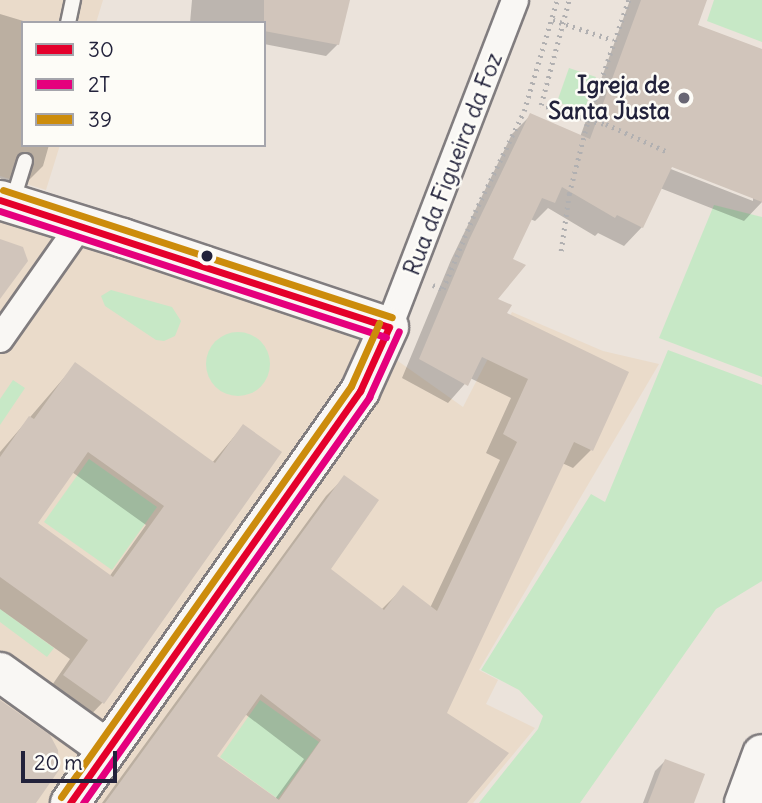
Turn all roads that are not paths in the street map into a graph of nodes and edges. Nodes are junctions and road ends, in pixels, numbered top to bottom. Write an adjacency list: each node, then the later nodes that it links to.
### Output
1 (73, 0): 3 (lane)
2 (515, 0): 7 (street, Rua da Figueira da Foz)
3 (68, 21)
4 (25, 161): 5 (lane)
5 (6, 202): 6 (main road)
6 (80, 225): 7 (main road); 8 (street)
7 (389, 327): 10 (main road)
8 (0, 339)
9 (0, 672): 10 (main road)
10 (107, 749): 12 (main road)
11 (762, 754): 13 (main road)
12 (70, 803)
13 (744, 803)

